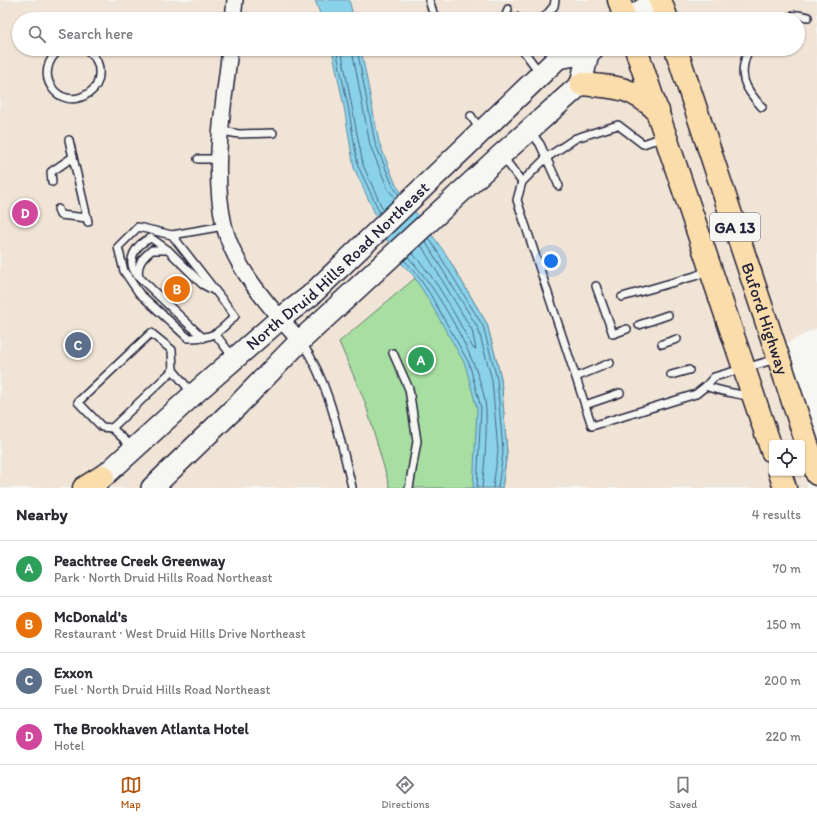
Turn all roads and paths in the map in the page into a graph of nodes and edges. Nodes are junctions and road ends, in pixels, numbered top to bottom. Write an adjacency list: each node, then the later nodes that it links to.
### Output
1 (235, 0): 8 (street)
2 (429, 0): 9 (lane)
3 (555, 0): 11 (lane)
4 (619, 0): 12 (main road)
5 (656, 0): 13 (main road)
6 (660, 0): 14 (main road)
7 (508, 9): 10 (lane)
8 (234, 12)
9 (433, 12)
10 (507, 12)
11 (549, 12)
12 (623, 12)
13 (639, 12)
14 (664, 12)
15 (805, 16): 16 (lane)
16 (808, 17)
17 (54, 56): 18 (lane)
18 (93, 56)
19 (229, 56): 31 (street)
20 (528, 56): 26 (lane)
21 (567, 56): 26 (main road, North Druid Hills Road Northeast)
22 (589, 56): 27 (main road, North Druid Hills Road Northeast)
23 (638, 56): 29 (main road, Buford Highway / GA 13)
24 (678, 56): 62 (main road, Buford Highway / GA 13)
25 (746, 56): 28 (lane)
26 (542, 74): 53 (main road, North Druid Hills Road Northeast)
27 (581, 84): 29 (main road); 30 (main road, North Druid Hills Road Northeast)
28 (762, 107)
29 (658, 111): 33 (main road, Buford Highway / GA 13)
30 (529, 130): 35 (main road, North Druid Hills Road Northeast); 37 (lane)
31 (222, 131): 32 (lane); 39 (street)
32 (273, 133)
33 (666, 136): 37 (lane); 47 (main road, Buford Highway / GA 13)
34 (69, 140): 36 (lane)
35 (501, 155): 41 (lane); 59 (main road, North Druid Hills Road Northeast)
36 (73, 158): 40 (lane); 43 (lane)
37 (546, 158): 41 (lane); 42 (lane)
38 (198, 159): 39 (lane)
39 (219, 159): 44 (street)
40 (52, 182)
41 (522, 182): 69 (lane)
42 (559, 186)
43 (58, 209)
44 (224, 226): 45 (lane); 53 (street)
45 (172, 235): 50 (lane); 57 (lane)
46 (168, 250): 48 (lane); 48 (lane); 50 (lane)
47 (711, 269): 51 (lane); 65 (main road, Buford Highway / GA 13)
48 (139, 277): 57 (lane)
49 (596, 286): 55 (lane)
50 (217, 292): 56 (lane)
51 (622, 297)
52 (668, 315): 54 (lane)
53 (281, 318): 59 (street); 63 (main road, North Druid Hills Road Northeast)
54 (639, 325)
55 (627, 329)
56 (216, 335): 57 (lane); 63 (lane)
57 (203, 338)
58 (678, 339): 60 (lane)
59 (300, 341): 81 (lane); 83 (main road, North Druid Hills Road Northeast)
60 (662, 344)
61 (393, 353): 84 (lane)
62 (778, 358): 65 (lane); 78 (main road, Buford Highway / GA 13)
63 (235, 359): 71 (main road, North Druid Hills Road Northeast)
64 (610, 363): 69 (lane)
65 (744, 368): 70 (lane); 73 (main road, Buford Highway / GA 13)
66 (173, 370): 71 (lane); 75 (lane); 75 (lane)
67 (689, 370): 68 (lane)
68 (671, 375)
69 (576, 377): 74 (lane)
70 (706, 386): 73 (lane); 74 (lane)
71 (194, 394): 77 (main road, North Druid Hills Road Northeast)
72 (620, 394): 74 (lane)
73 (754, 398): 76 (main road, Buford Highway / GA 13)
74 (585, 405)
75 (112, 428): 77 (lane)
76 (769, 442)
77 (131, 450): 80 (main road, North Druid Hills Road Northeast)
78 (817, 474)
79 (781, 476): 85 (main road)
80 (96, 482): 82 (main road)
81 (352, 487)
82 (84, 488)
83 (152, 488)
84 (409, 488)
85 (785, 488)

